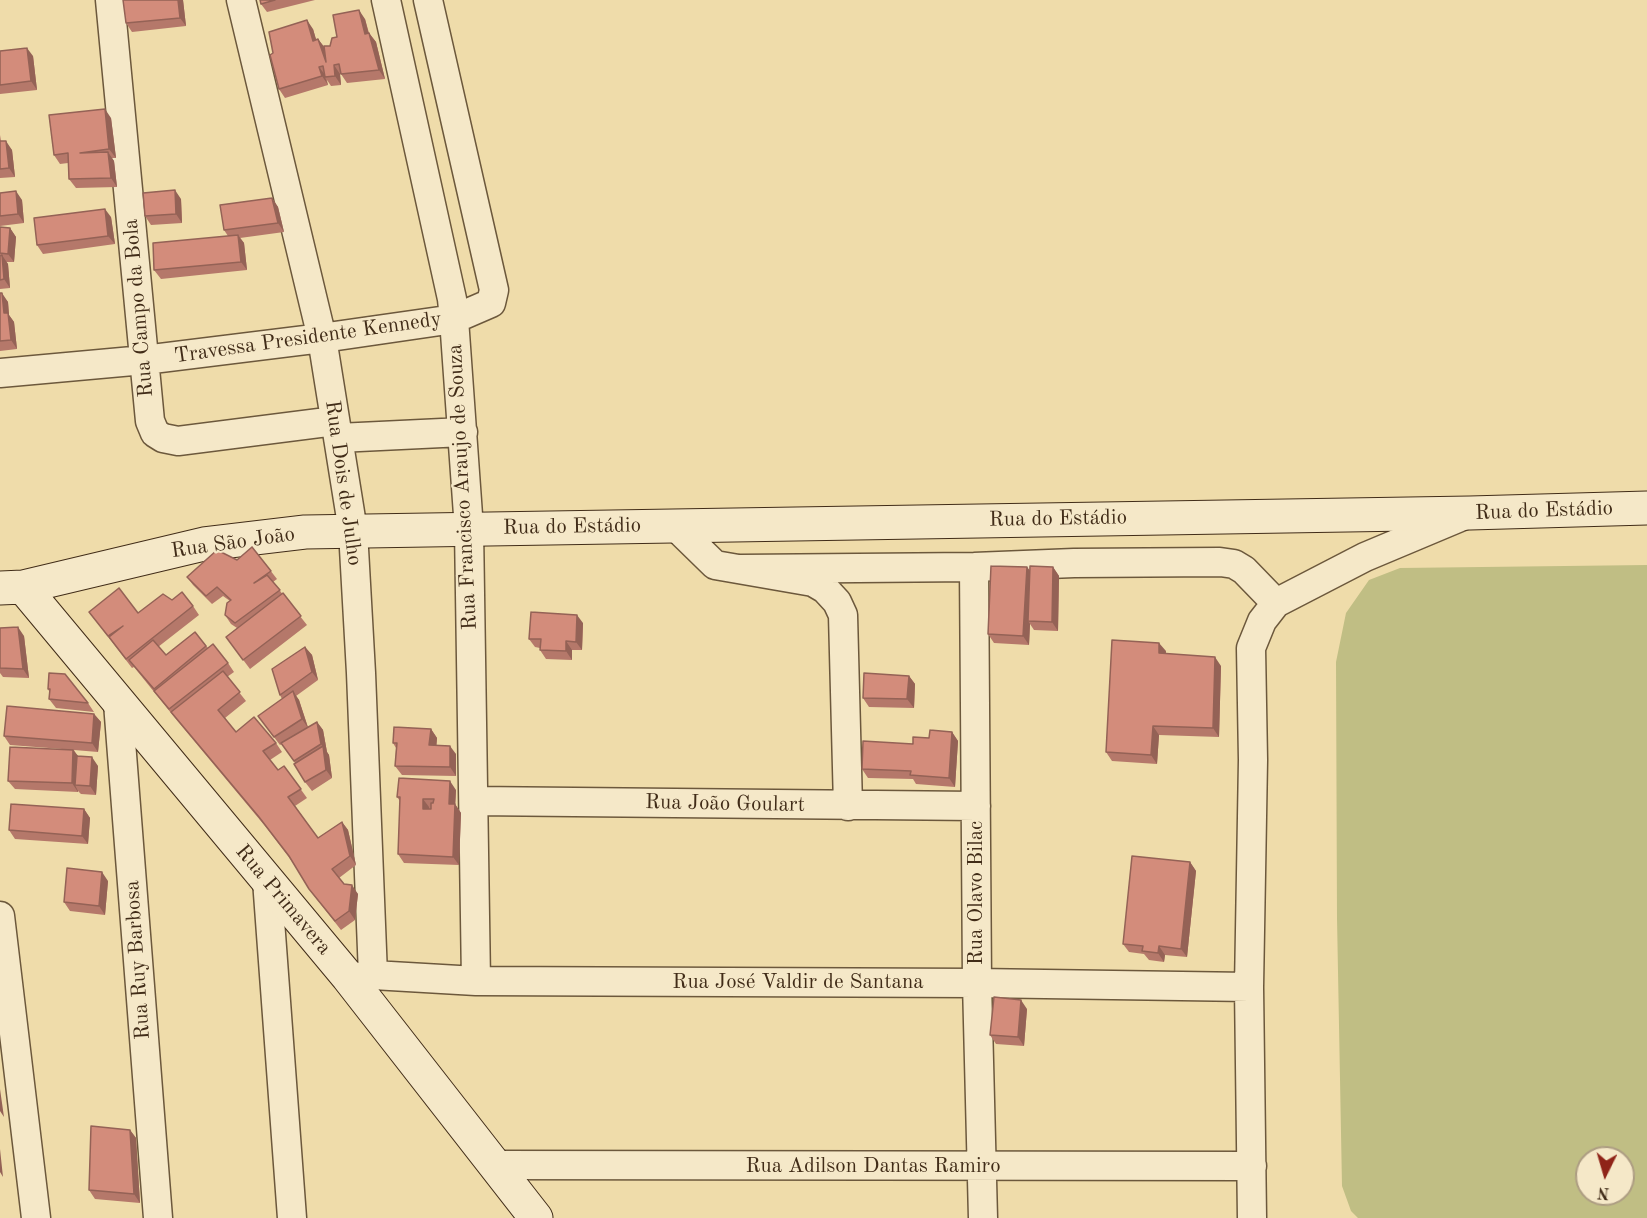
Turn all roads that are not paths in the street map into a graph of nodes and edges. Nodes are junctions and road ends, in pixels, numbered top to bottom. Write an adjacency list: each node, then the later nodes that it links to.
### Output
1 (110, 0): 7 (street, Rua Campo da Bola)
2 (241, 0): 6 (street, Rua Dois de Julho)
3 (386, 0): 5 (street, Rua Francisco Araujo de Souza)
4 (428, 0): 5 (street, Travessa Presidente Kennedy)
5 (454, 319): 6 (street, Travessa Presidente Kennedy); 10 (street, Rua Francisco Araujo de Souza)
6 (322, 338): 7 (street, Travessa Presidente Kennedy); 9 (street, Rua Dois de Julho)
7 (144, 360): 8 (street, Travessa Presidente Kennedy); 9 (street, Rua Campo da Bola)
8 (0, 373)
9 (336, 429): 10 (street); 15 (street, Rua Dois de Julho)
10 (463, 432): 14 (street, Rua Francisco Araujo de Souza)
11 (1647, 508): 12 (street, Rua do Estádio)
12 (1470, 513): 13 (street, Rua do Estádio); 19 (street)
13 (674, 525): 14 (street, Rua do Estádio); 17 (street)
14 (469, 529): 15 (street, Rua São João); 21 (street, Rua Francisco Araujo de Souza)
15 (353, 531): 18 (street, Rua São João); 26 (street, Rua Dois de Julho)
16 (974, 567): 17 (street); 19 (street); 23 (street, Rua Olavo Bilac)
17 (741, 569): 22 (street)
18 (11, 587): 20 (street, Rua Primavera)
19 (1276, 603): 29 (street)
20 (118, 703): 24 (street, Rua Primavera); 34 (street, Rua Ruy Barbosa)
21 (474, 801): 22 (street, Rua João Goulart); 27 (street, Rua Francisco Araujo de Souza)
22 (848, 806): 23 (street, Rua João Goulart)
23 (976, 806): 28 (street, Rua Olavo Bilac)
24 (267, 880): 26 (street, Rua Primavera); 35 (street)
25 (0, 916): 33 (street)
26 (360, 976): 27 (street, Rua José Valdir de Santana); 30 (street, Rua Primavera)
27 (476, 981): 28 (street, Rua José Valdir de Santana)
28 (977, 983): 29 (street, Rua José Valdir de Santana); 31 (street, Rua Olavo Bilac)
29 (1249, 987): 32 (street)
30 (494, 1165): 31 (street, Rua Adilson Dantas Ramiro); 36 (street, Rua Primavera)
31 (981, 1166): 32 (street, Rua Adilson Dantas Ramiro); 37 (street, Rua Olavo Bilac)
32 (1252, 1166): 38 (street)
33 (36, 1218)
34 (158, 1218)
35 (292, 1218)
36 (536, 1218)
37 (982, 1218)
38 (1252, 1218)

